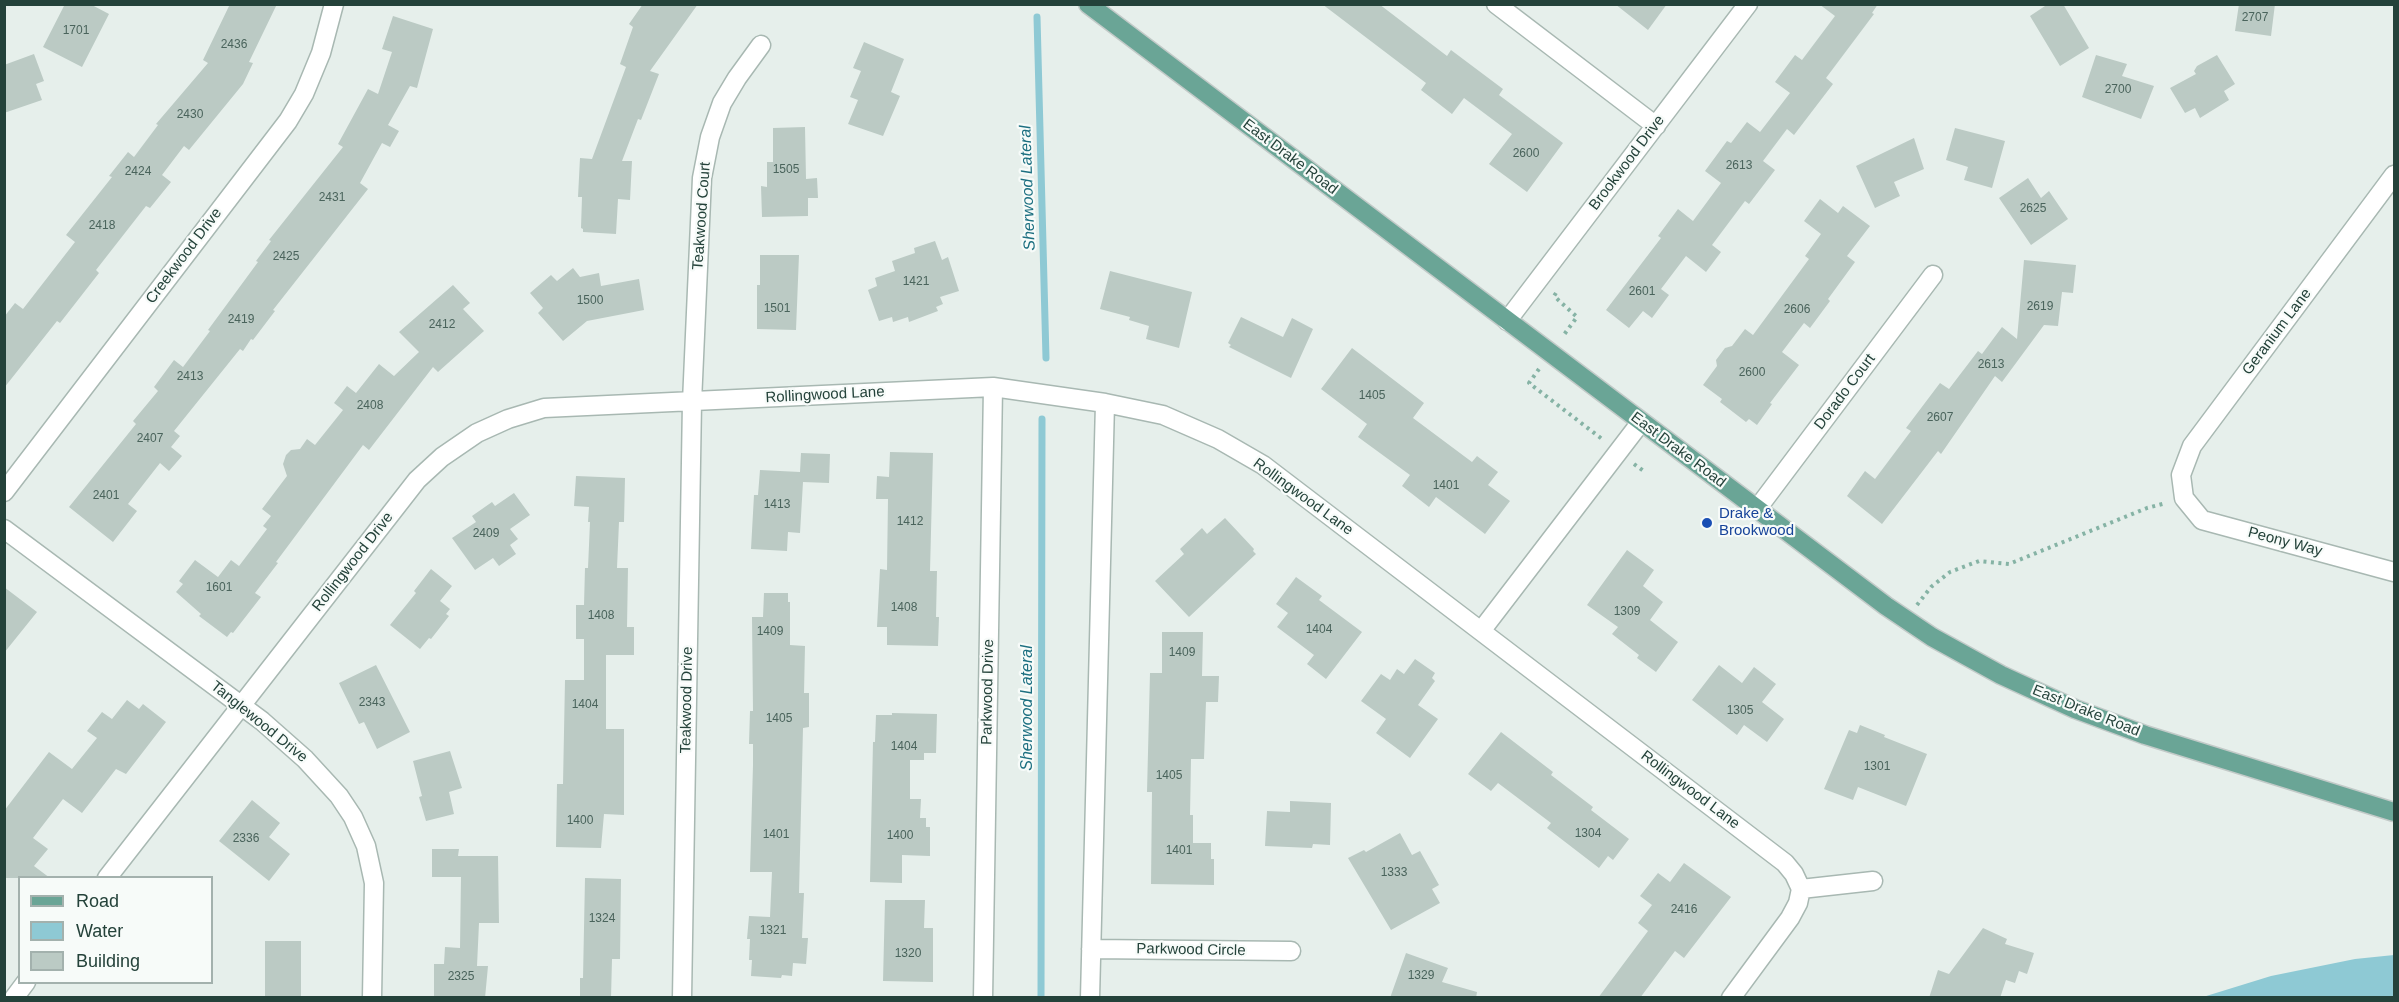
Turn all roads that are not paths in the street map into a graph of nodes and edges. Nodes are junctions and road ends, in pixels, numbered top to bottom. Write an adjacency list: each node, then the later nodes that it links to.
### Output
1 (334, 4): 14 (street, Creekwood Drive)
2 (1088, 4): 9 (main road, East Drake Road)
3 (1496, 4): 6 (street)
4 (1748, 4): 6 (street, Brookwood Drive)
5 (761, 45): 11 (street, Teakwood Court)
6 (1656, 126): 9 (street, Brookwood Drive)
7 (2394, 175): 15 (street, Geranium Lane)
8 (1933, 274): 16 (street, Dorado Court)
9 (1507, 321): 13 (main road, East Drake Road)
10 (993, 387): 11 (street, Rollingwood Lane); 12 (street, Rollingwood Lane); 31 (street, Parkwood Drive)
11 (692, 402): 20 (street, Rollingwood Drive); 30 (street, Teakwood Drive)
12 (1105, 403): 19 (street, Rollingwood Lane); 25 (street)
13 (1641, 422): 16 (main road, East Drake Road); 19 (street)
14 (4, 492)
15 (2184, 498): 18 (street, Peony Way)
16 (1757, 509): 21 (main road, East Drake Road)
17 (4, 530): 20 (street, Tanglewood Drive)
18 (2394, 572)
19 (1481, 632): 24 (street, Rollingwood Lane)
20 (241, 705): 22 (street, Rollingwood Drive); 29 (street, Tanglewood Drive)
21 (2394, 812)
22 (109, 876)
23 (1873, 881): 24 (street)
24 (1801, 889): 33 (street)
25 (1091, 949): 26 (street, Parkwood Circle); 32 (street)
26 (1291, 951)
27 (24, 984): 28 (street)
28 (14, 998)
29 (372, 998)
30 (682, 998)
31 (983, 998)
32 (1090, 998)
33 (1731, 998)

